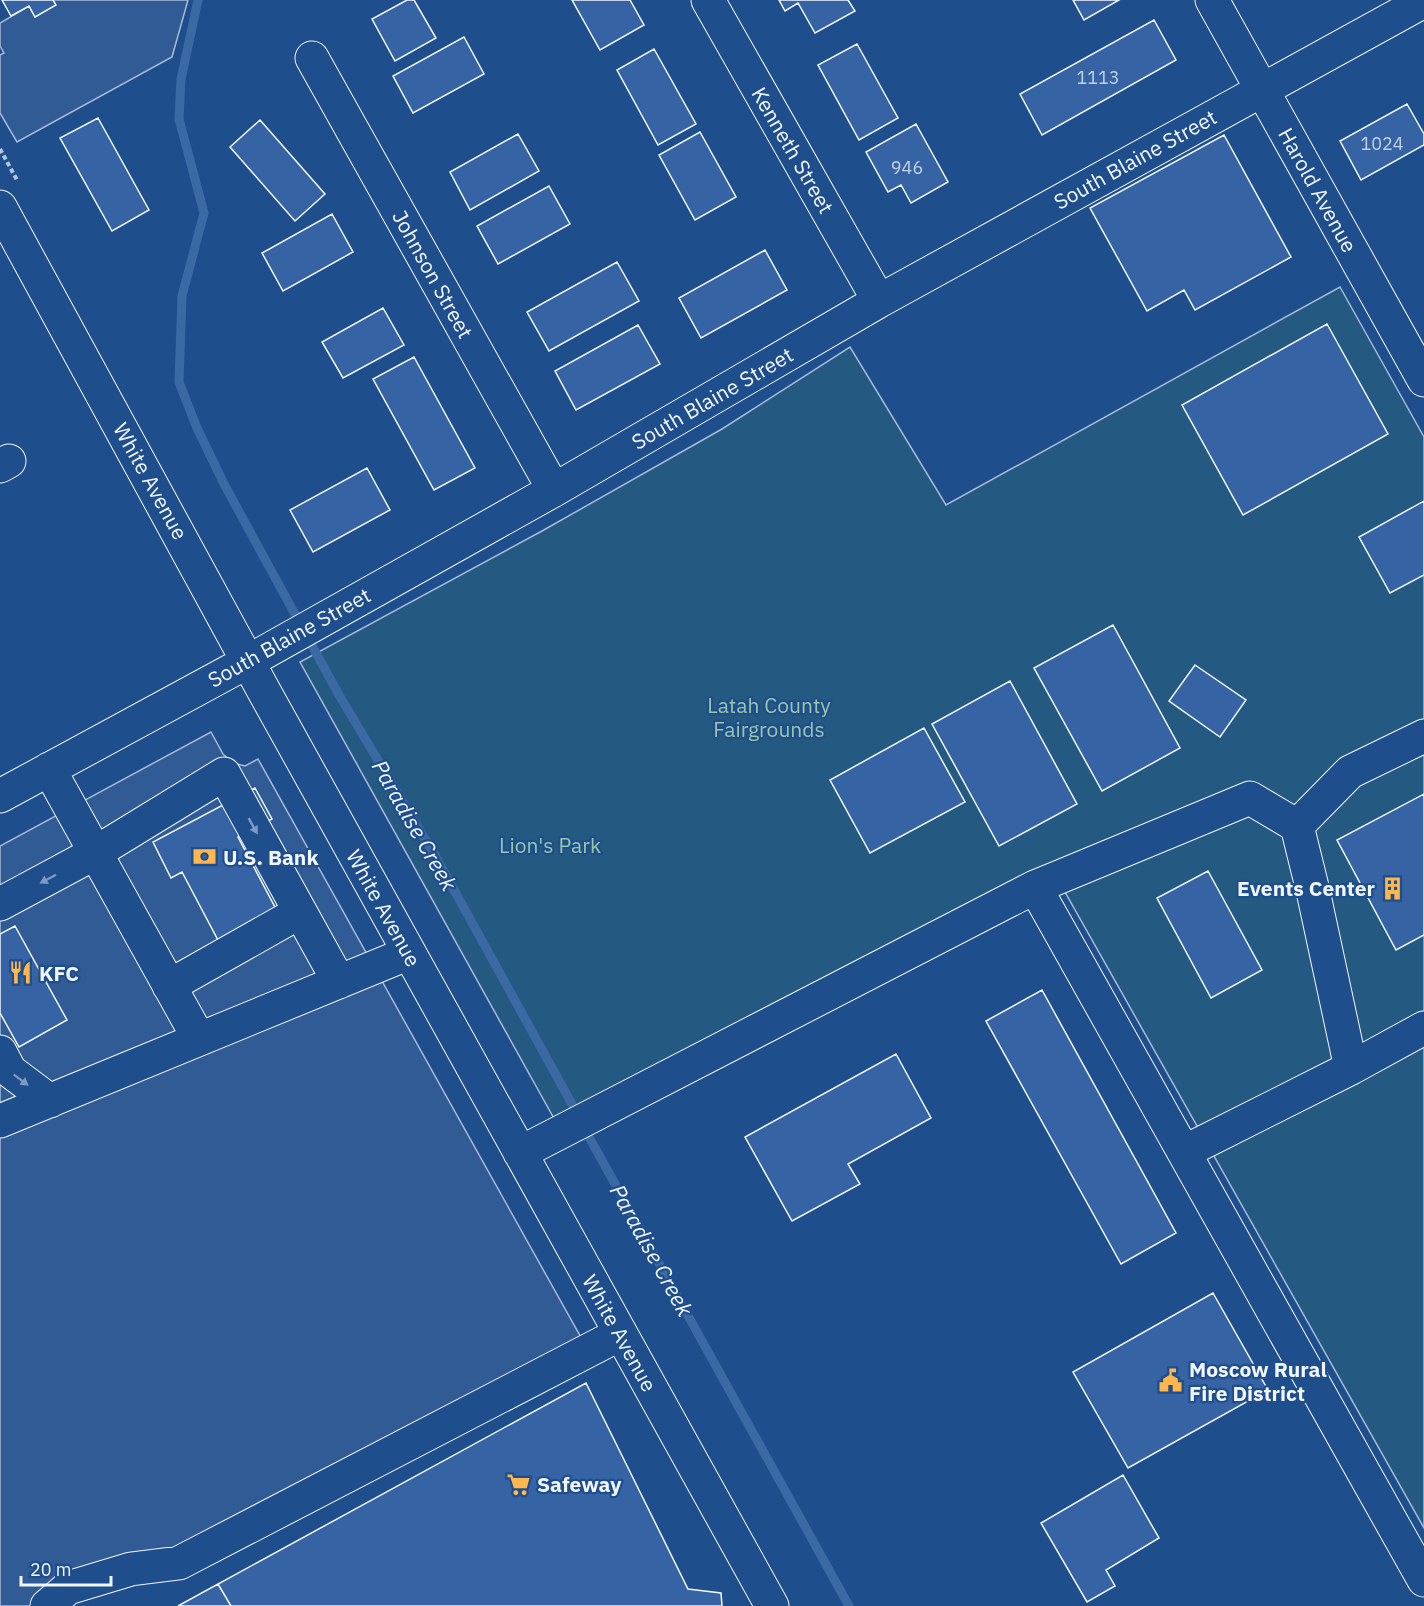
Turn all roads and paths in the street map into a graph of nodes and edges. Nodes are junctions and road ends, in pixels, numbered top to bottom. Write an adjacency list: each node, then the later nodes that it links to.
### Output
1 (708, 0): 7 (street, Kenneth Street)
2 (1212, 0): 5 (street, Harold Avenue)
3 (1424, 1): 5 (street, South Blaine Street)
4 (312, 58): 9 (street, Johnson Street)
5 (1261, 89): 7 (street, South Blaine Street); 8 (street, Harold Avenue)
6 (0, 207): 10 (street, White Avenue)
7 (879, 301): 9 (street, South Blaine Street)
8 (1424, 380)
9 (554, 490): 10 (street, South Blaine Street)
10 (259, 655): 12 (street, South Blaine Street); 19 (street, White Avenue)
11 (1424, 736): 14 (street)
12 (49, 769): 13 (street, South Blaine Street); 15 (street)
13 (0, 796)
14 (1297, 826): 16 (street); 25 (street)
15 (95, 853): 17 (street, one-way to 17); 18 (street, one-way to 18); 21 (street)
16 (1035, 887): 28 (street); 29 (street)
17 (0, 904)
18 (300, 912): 20 (street); 21 (street)
19 (409, 953): 20 (street); 28 (street, White Avenue)
20 (339, 982): 23 (street)
21 (169, 986): 23 (street)
22 (1424, 1028): 25 (street)
23 (199, 1040): 26 (street)
24 (0, 1052): 26 (street, one-way to 26)
25 (1351, 1068): 29 (street)
26 (50, 1101): 27 (street)
27 (0, 1121)
28 (534, 1145): 30 (street, White Avenue)
29 (1184, 1152): 31 (street)
30 (620, 1334): 32 (street); 33 (street, White Avenue)
31 (1424, 1580)
32 (47, 1606)
33 (772, 1606)

